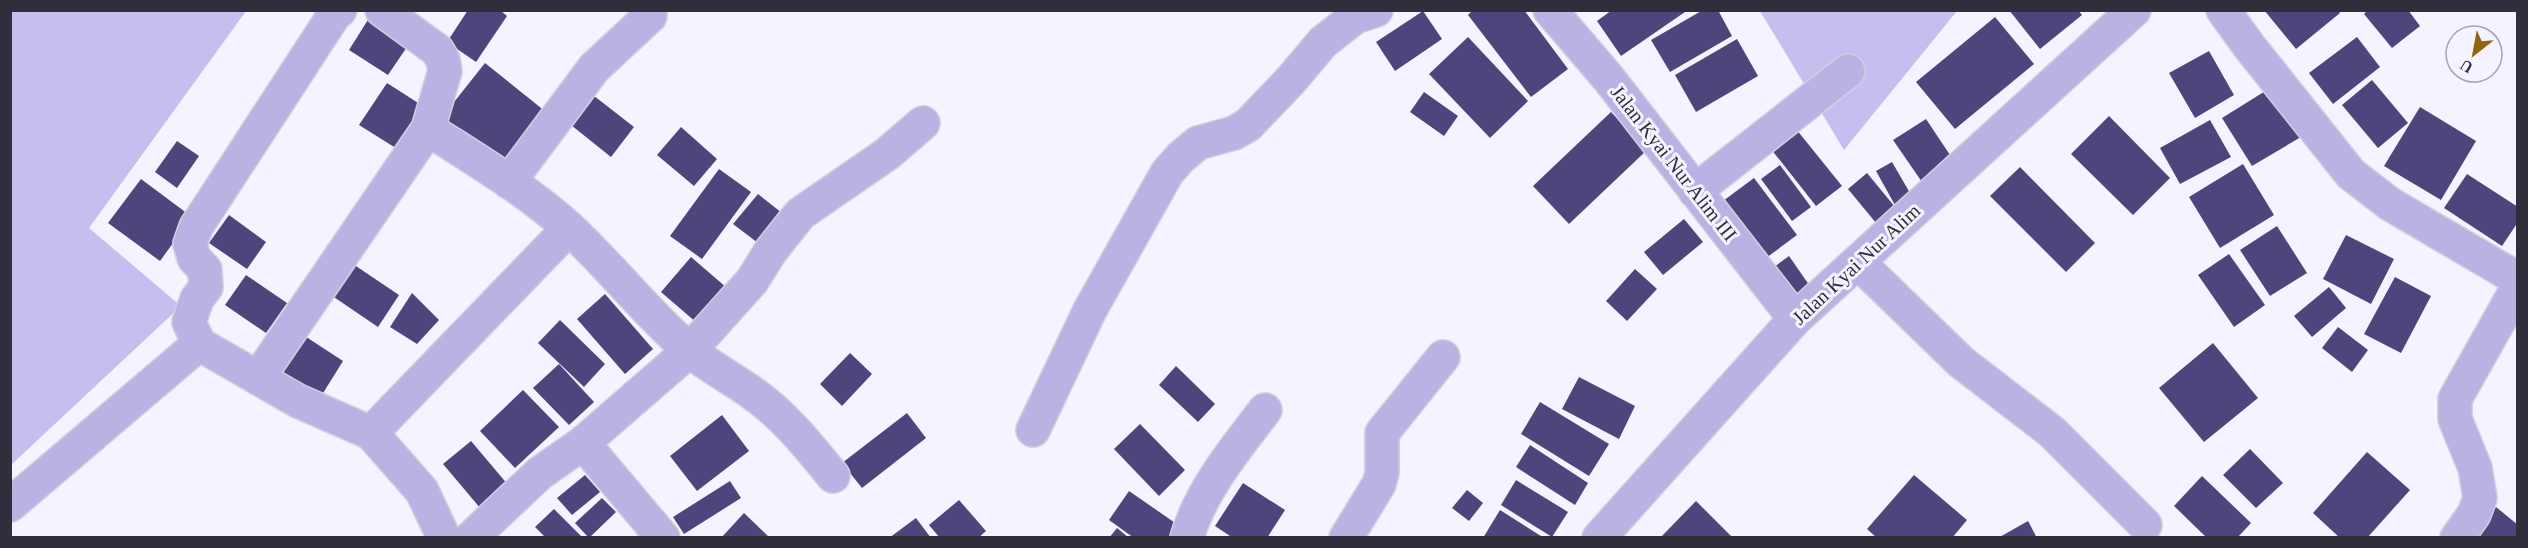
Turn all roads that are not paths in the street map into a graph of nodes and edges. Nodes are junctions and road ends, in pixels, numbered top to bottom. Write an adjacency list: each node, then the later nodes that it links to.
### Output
1 (340, 10): 18 (street)
2 (382, 10): 10 (street)
3 (1376, 10): 23 (street)
4 (1550, 10): 12 (street, Jalan Kyai Nur Alim III)
5 (2134, 10): 14 (street, Jalan Kyai Nur Alim)
6 (2223, 10): 15 (street)
7 (650, 16): 11 (street)
8 (1848, 71): 12 (street)
9 (923, 123): 19 (street)
10 (428, 129): 11 (street); 21 (street)
11 (509, 182): 13 (street)
12 (1695, 191): 17 (street, Jalan Kyai Nur Alim III)
13 (569, 228): 19 (street); 24 (street)
14 (1858, 262): 17 (street, Jalan Kyai Nur Alim); 28 (street)
15 (2517, 279)
16 (2517, 287): 35 (street)
17 (1795, 319): 29 (street, Jalan Kyai Nur Alim)
18 (199, 344): 21 (street); 27 (street)
19 (690, 350): 25 (street); 26 (street)
20 (1443, 357): 34 (street)
21 (258, 378): 24 (street)
22 (1265, 410): 33 (street)
23 (1033, 430)
24 (371, 433): 30 (street)
25 (583, 443): 31 (street); 32 (street)
26 (833, 476)
27 (10, 505)
28 (2145, 525)
29 (1614, 532)
30 (444, 537)
31 (471, 537)
32 (663, 537)
33 (1187, 537)
34 (1346, 537)
35 (2457, 537)

